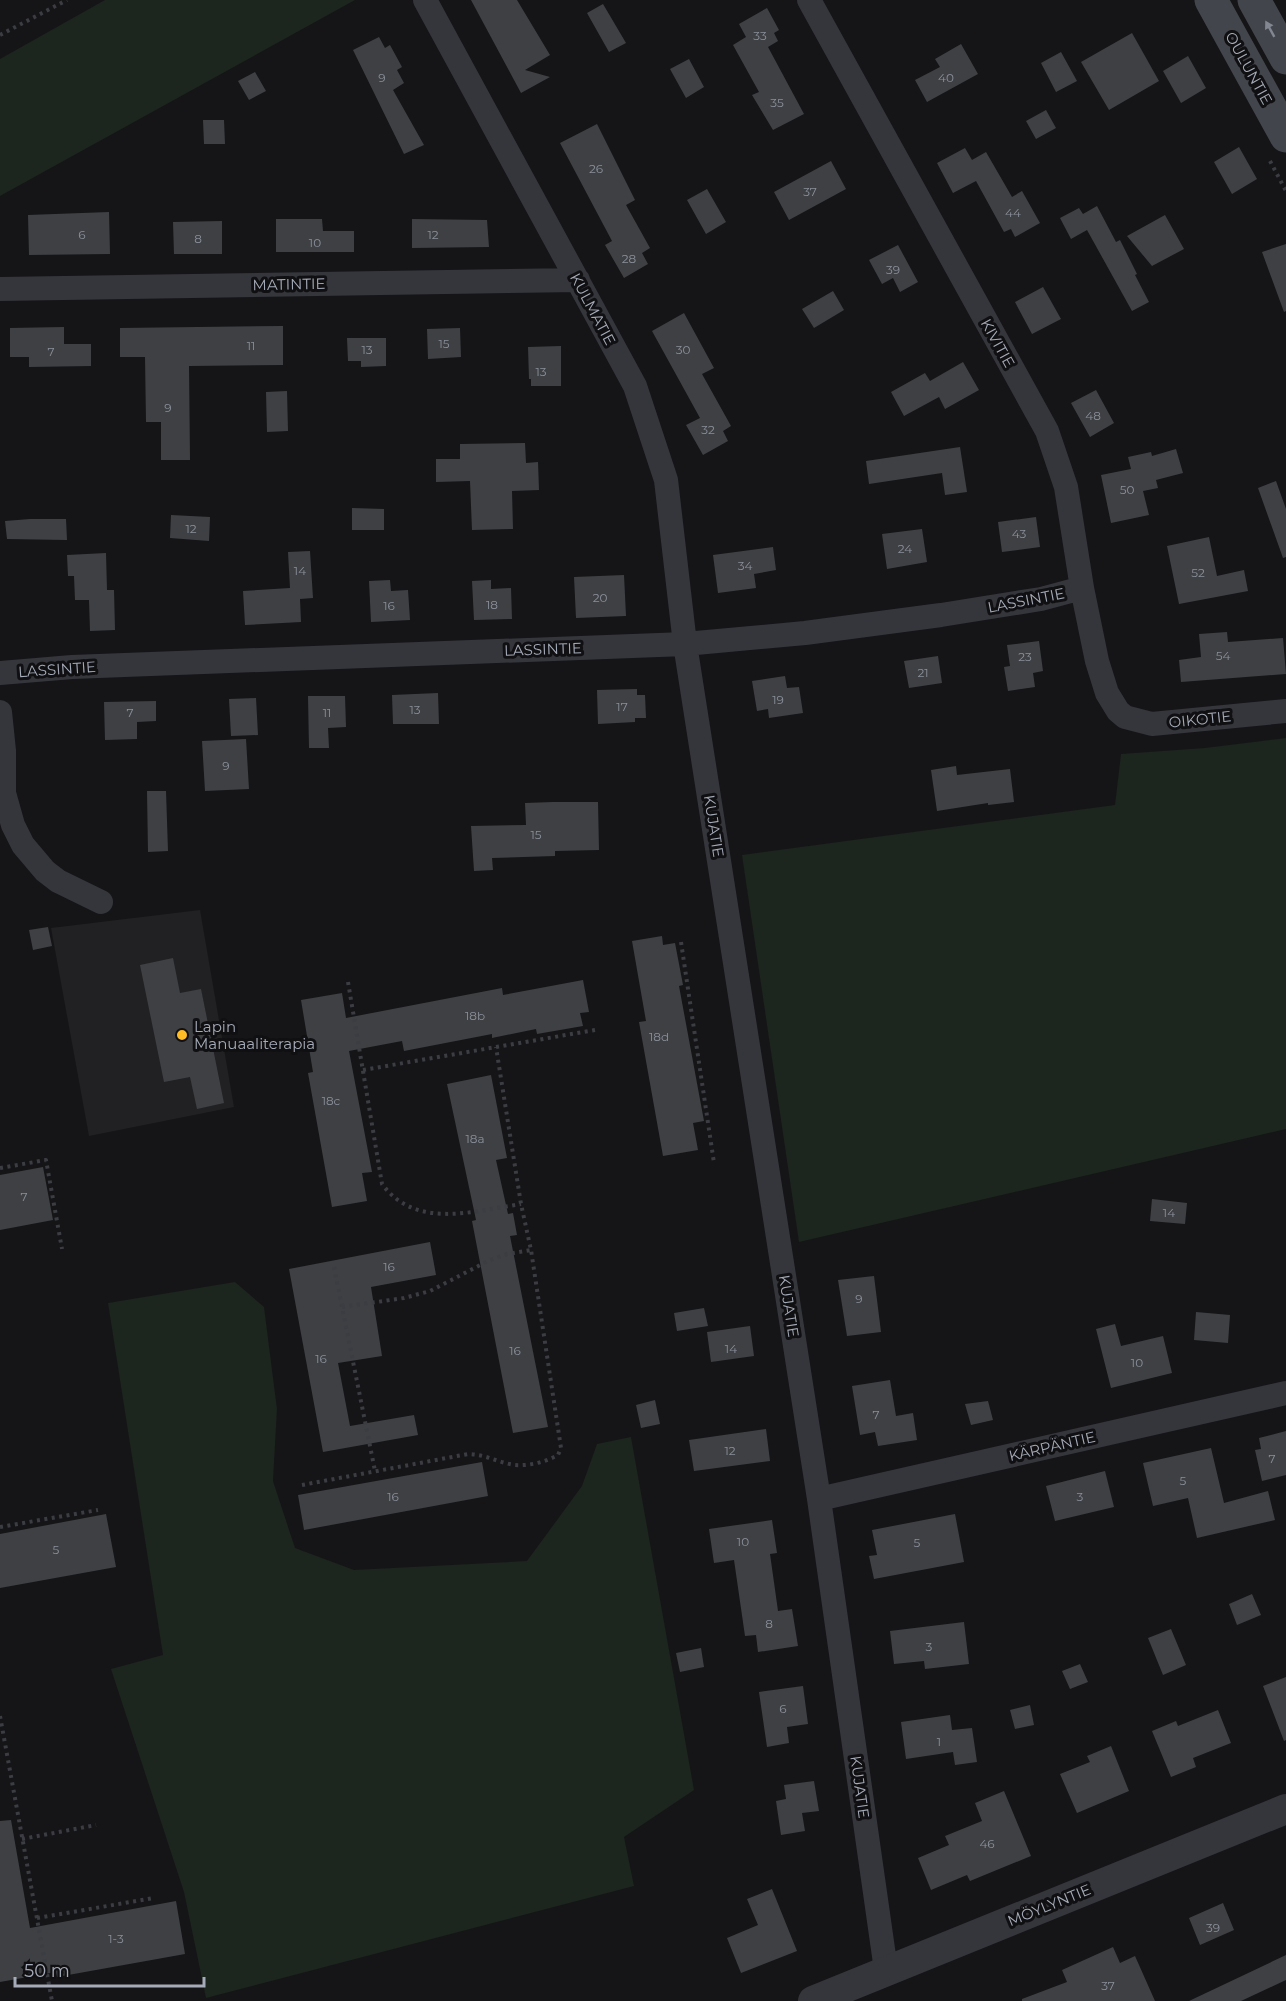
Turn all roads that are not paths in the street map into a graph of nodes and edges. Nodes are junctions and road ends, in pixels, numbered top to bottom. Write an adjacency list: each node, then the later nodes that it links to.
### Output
1 (426, 0): 7 (street, KULMATIE)
2 (809, 0): 9 (street, KIVITIE)
3 (1211, 0): 6 (main road, OULUNTIE)
4 (1254, 0): 5 (main road, one-way to 4)
5 (1286, 58)
6 (1286, 136)
7 (578, 280): 8 (street, MATINTIE); 10 (street, KULMATIE)
8 (0, 289)
9 (1082, 588): 10 (street, LASSINTIE); 12 (street, KIVITIE)
10 (685, 644): 11 (street, LASSINTIE); 17 (street, KUJATIE)
11 (0, 673)
12 (1118, 711): 13 (street, OIKOTIE)
13 (1286, 711)
14 (0, 712): 15 (street)
15 (101, 902)
16 (1286, 1393): 17 (street, KÄRPÄNTIE)
17 (819, 1499): 19 (street, KUJATIE)
18 (1286, 1809): 19 (street, MÖYLYNTIE)
19 (886, 1970): 20 (street, MÖYLYNTIE)
20 (813, 2001)

